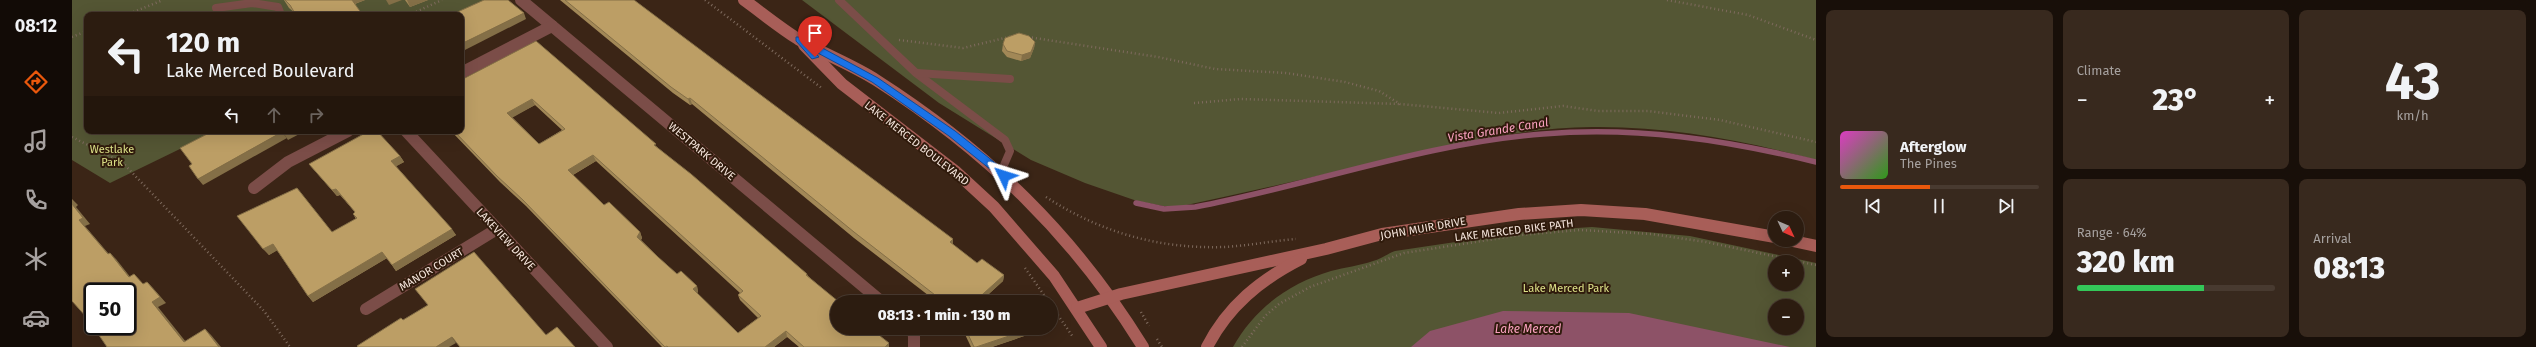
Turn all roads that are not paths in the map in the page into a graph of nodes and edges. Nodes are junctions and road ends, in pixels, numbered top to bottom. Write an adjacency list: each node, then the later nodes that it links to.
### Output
1 (521, 0): 6 (street, WESTPARK DRIVE)
2 (744, 0): 7 (main road, LAKE MERCED BOULEVARD)
3 (839, 0): 9 (lane)
4 (216, 8): 5 (lane)
5 (280, 12)
6 (552, 26): 8 (street); 20 (street, WESTPARK DRIVE)
7 (799, 39): 13 (main road, LAKE MERCED BOULEVARD); 22 (main road, LAKE MERCED BOULEVARD)
8 (464, 71)
9 (916, 73): 10 (lane); 13 (lane)
10 (1010, 79)
11 (342, 134): 14 (street)
12 (409, 134): 15 (street, LAKEVIEW DRIVE)
13 (1004, 176): 21 (main road, LAKE MERCED BOULEVARD)
14 (254, 188)
15 (497, 229): 23 (street, MANOR COURT); 25 (street, LAKEVIEW DRIVE)
16 (1768, 236): 19 (main road, JOHN MUIR DRIVE)
17 (1804, 243): 18 (main road)
18 (1816, 246)
19 (1326, 249): 21 (main road, JOHN MUIR DRIVE); 29 (main road)
20 (874, 295)
21 (1111, 296): 22 (main road, JOHN MUIR DRIVE); 28 (main road, LAKE MERCED BOULEVARD)
22 (1077, 308): 27 (main road, LAKE MERCED BOULEVARD)
23 (366, 309)
24 (914, 335): 26 (street)
25 (607, 347)
26 (914, 347)
27 (1100, 347)
28 (1143, 347)
29 (1207, 347)

